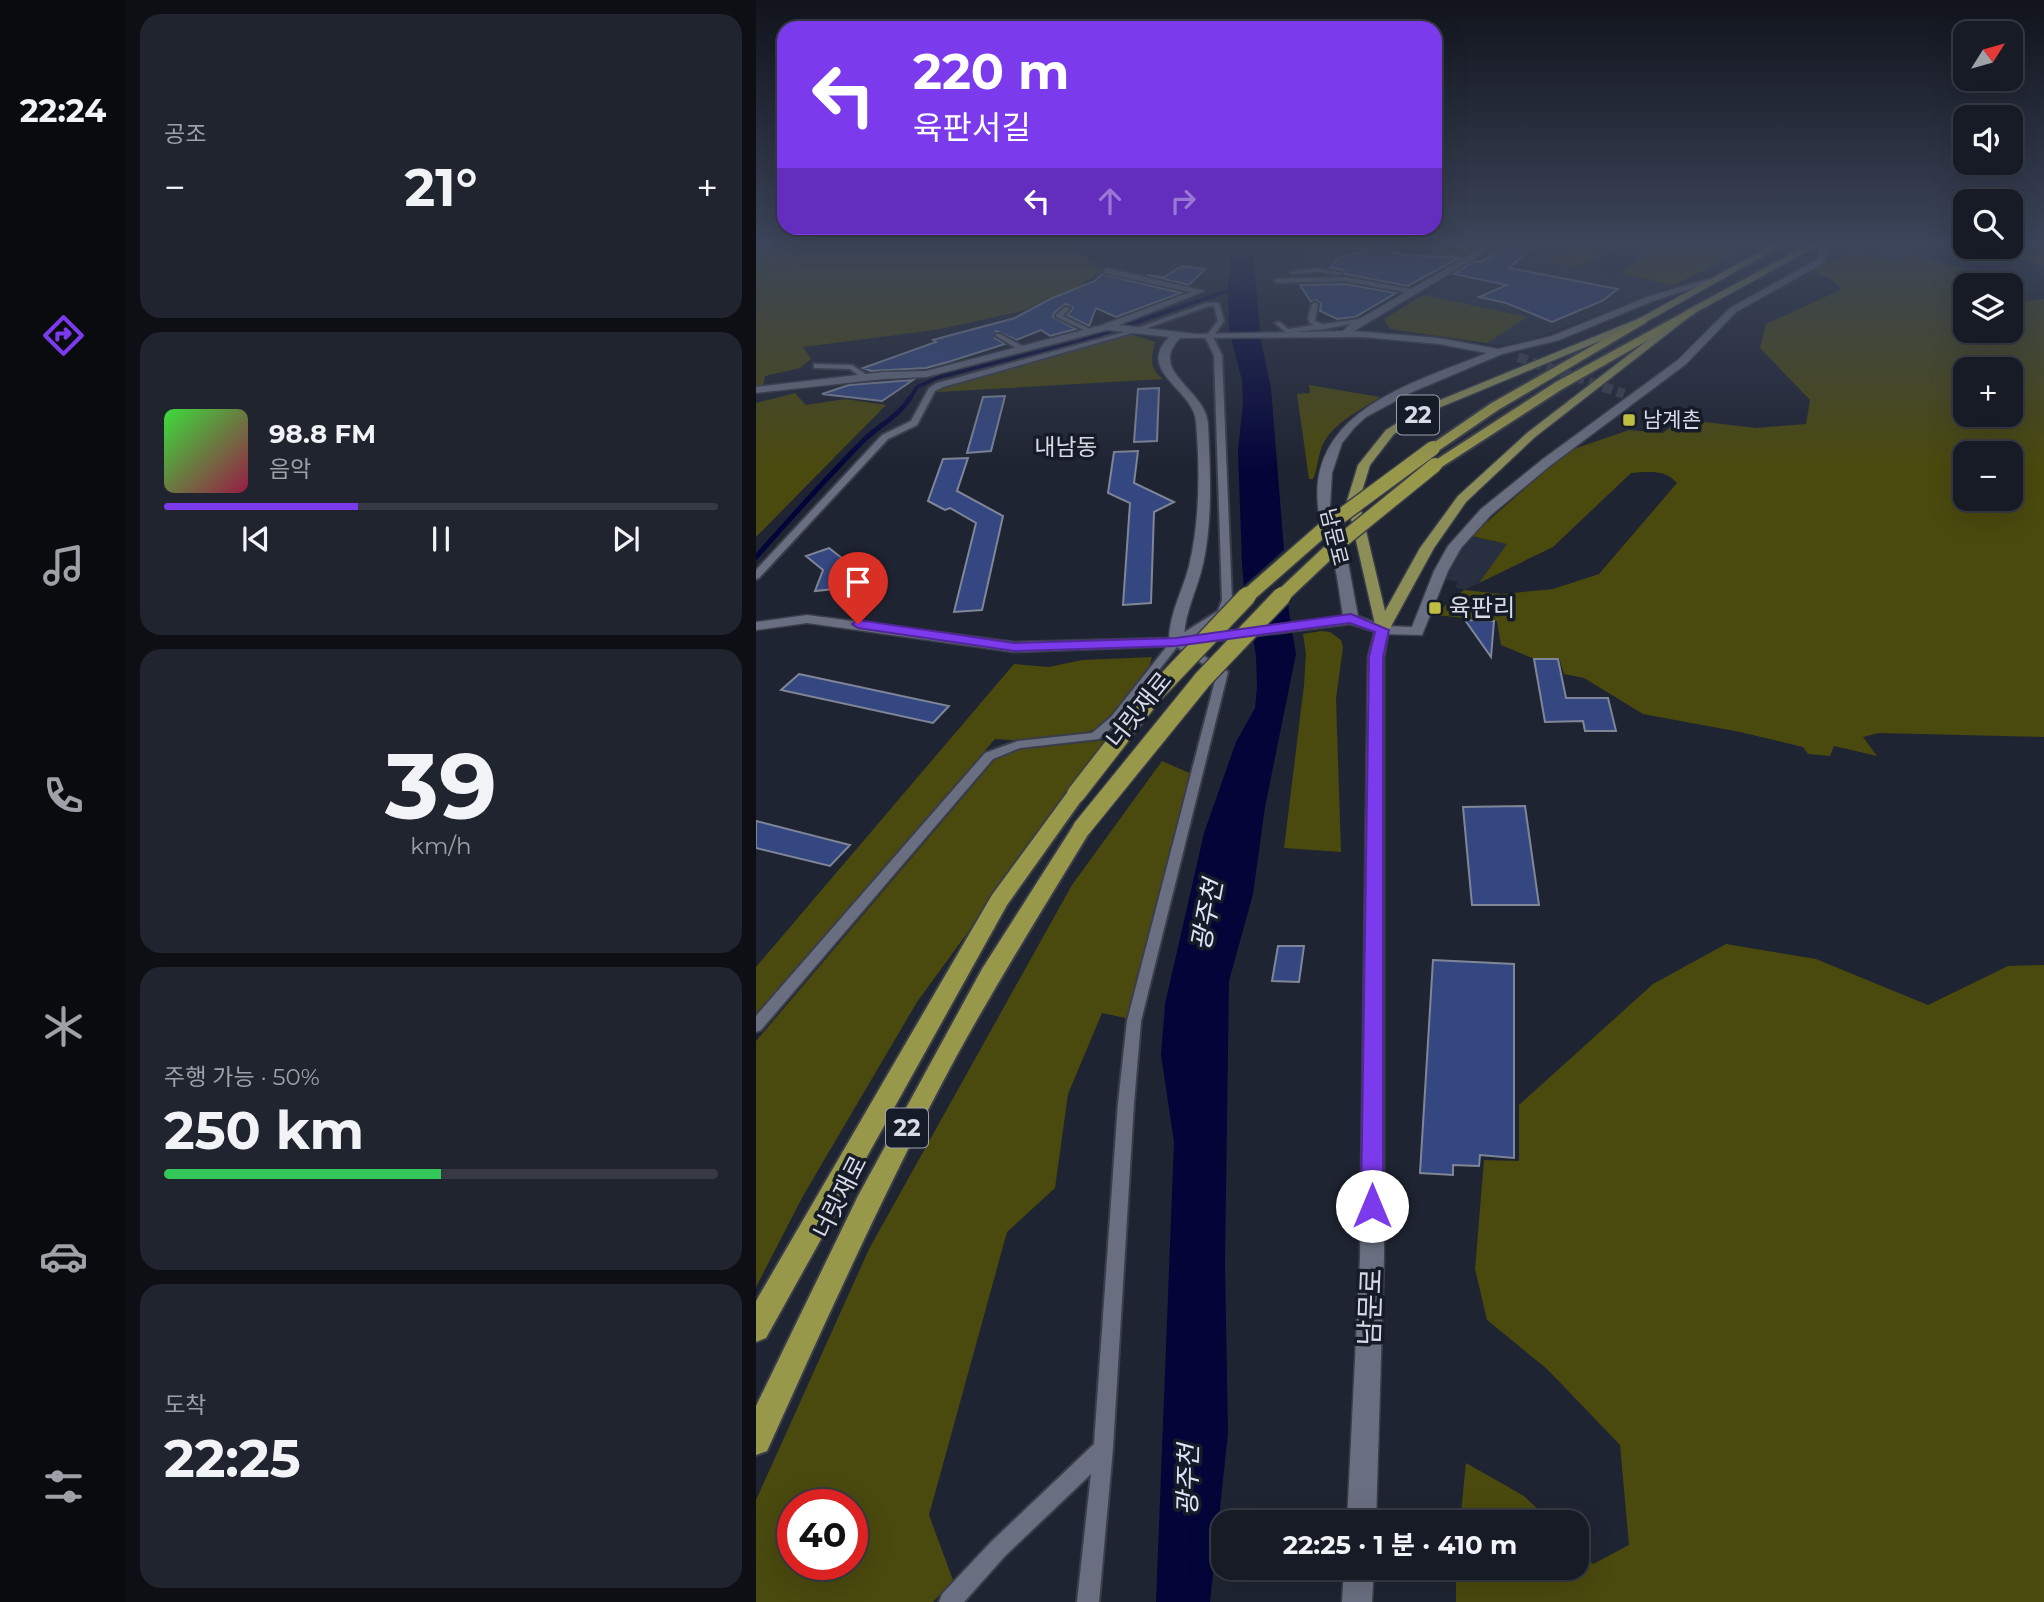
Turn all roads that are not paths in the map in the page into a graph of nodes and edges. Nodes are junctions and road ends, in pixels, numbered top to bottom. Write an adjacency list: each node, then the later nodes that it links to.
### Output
1 (1066, 320): 15 (lane)
2 (1127, 320): 13 (street)
3 (1163, 320): 16 (lane)
4 (1221, 320): 20 (lane)
5 (1311, 320): 14 (lane)
6 (1367, 320): 14 (lane); 17 (street)
7 (1599, 320): 22 (street, 남문로)
8 (1643, 320): 33 (main road, 22); 37 (highway, 너릿재로 / 22, bridge)
9 (1676, 320): 29 (highway, 너릿재로 / 22)
10 (1680, 320): 33 (main road, 22)
11 (1723, 320): 33 (street)
12 (1278, 323): 14 (lane)
13 (1108, 327): 15 (street); 16 (street)
14 (1326, 327)
15 (1090, 331): 21 (street)
16 (1131, 331): 19 (street); 27 (lane)
17 (1346, 334): 20 (street); 22 (street)
18 (998, 335): 21 (lane)
19 (1176, 336): 20 (street); 34 (street)
20 (1213, 337): 34 (lane)
21 (1024, 349): 25 (street)
22 (1498, 352): 23 (street); 31 (street, 남문로)
23 (1518, 357)
24 (817, 366): 26 (lane)
25 (940, 372): 26 (street); 27 (lane)
26 (866, 377): 28 (street)
27 (956, 379): 30 (lane)
28 (756, 390)
29 (1435, 466): 35 (highway, 너릿재로 / 22, bridge)
30 (756, 576)
31 (1351, 618): 33 (street); 34 (street)
32 (756, 626): 34 (street)
33 (1382, 630): 40 (street, 남문로)
34 (1176, 642): 36 (lane); 39 (lane)
35 (1082, 828): 38 (highway, 너릿재로 / 22)
36 (756, 1026)
37 (756, 1328)
38 (756, 1440)
39 (1104, 1448): 42 (lane); 43 (lane)
40 (1362, 1510)
41 (1358, 1580): 44 (street)
42 (950, 1602)
43 (1088, 1602)
44 (1357, 1602)

